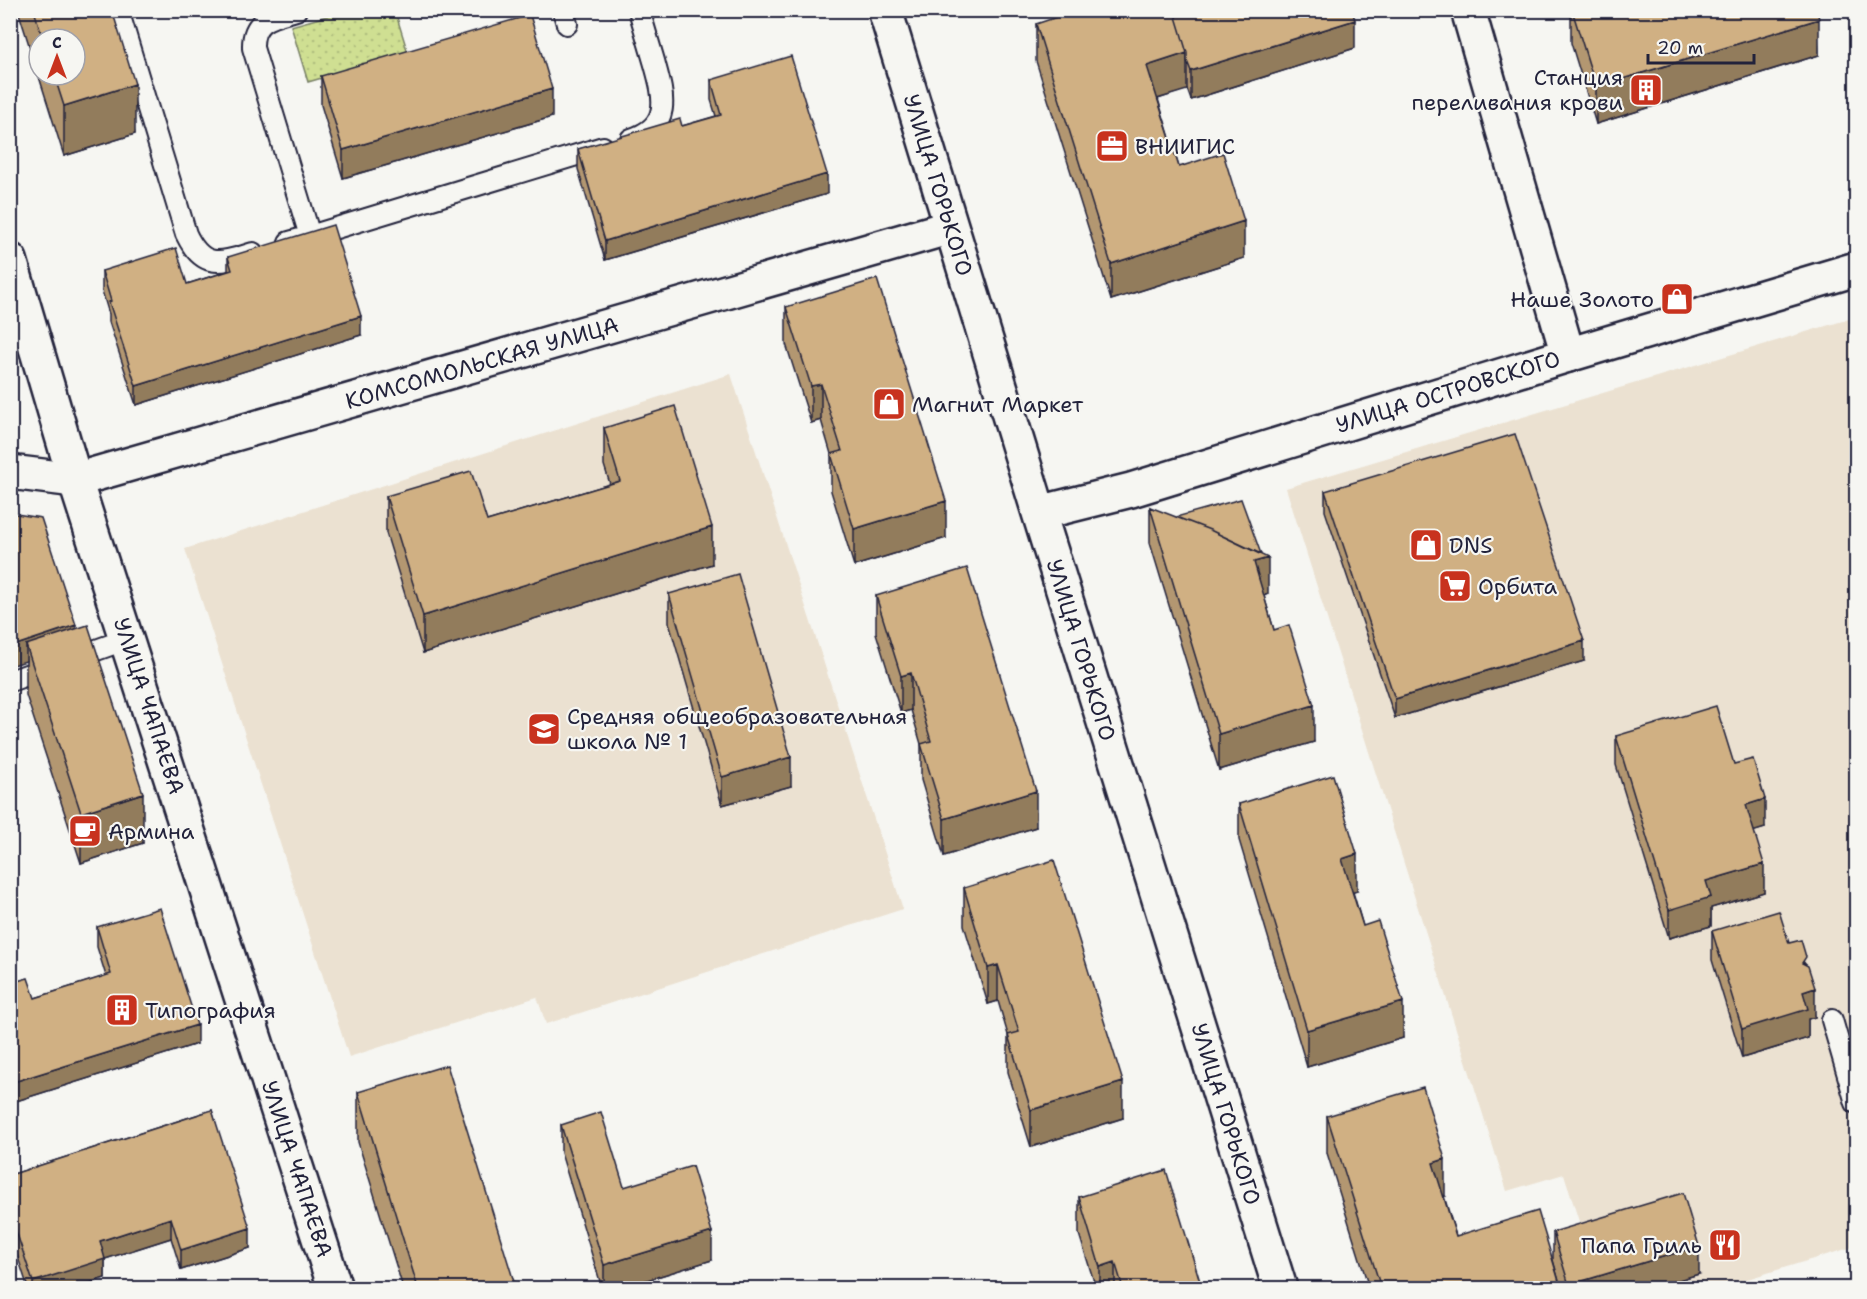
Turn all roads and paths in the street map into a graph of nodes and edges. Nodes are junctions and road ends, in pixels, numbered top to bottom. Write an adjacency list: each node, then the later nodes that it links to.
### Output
1 (118, 10): 7 (lane)
2 (296, 10): 7 (lane)
3 (639, 10): 7 (lane)
4 (885, 10): 6 (street, УЛИЦА ГОРЬКОГО)
5 (1468, 10): 10 (street)
6 (951, 227): 12 (street, КОМСОМОЛЬСКАЯ УЛИЦА); 13 (street, УЛИЦА ГОРЬКОГО)
7 (310, 236)
8 (11, 262): 12 (street, УЛИЦА ЧАПАЕВА)
9 (1857, 269): 10 (street, УЛИЦА ОСТРОВСКОГО)
10 (1568, 355): 13 (street, УЛИЦА ОСТРОВСКОГО)
11 (10, 472): 12 (street, КОМСОМОЛЬСКАЯ УЛИЦА)
12 (75, 480): 14 (street, УЛИЦА ЧАПАЕВА)
13 (1039, 513): 19 (street, УЛИЦА ГОРЬКОГО)
14 (127, 639): 15 (lane); 18 (street, УЛИЦА ЧАПАЕВА)
15 (10, 681)
16 (1832, 1020): 17 (lane)
17 (1857, 1103)
18 (335, 1288)
19 (1280, 1288)

